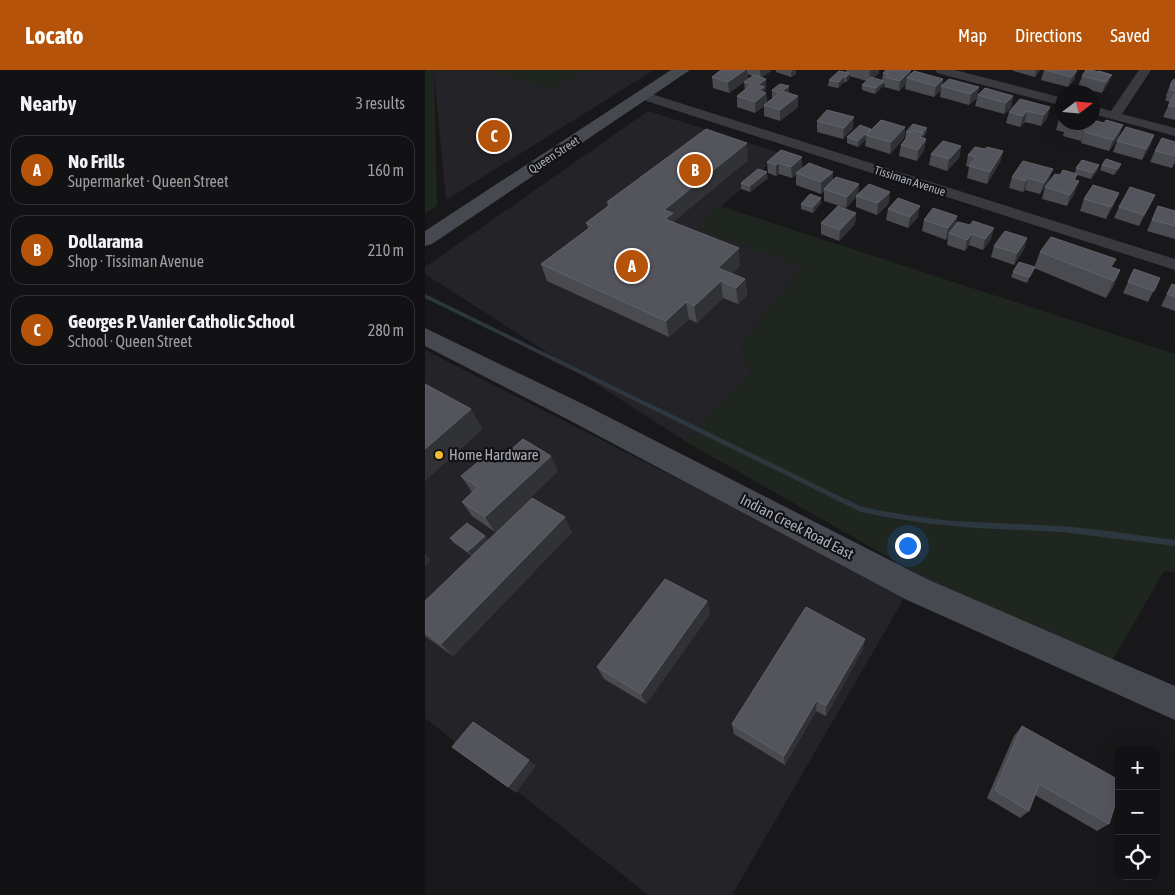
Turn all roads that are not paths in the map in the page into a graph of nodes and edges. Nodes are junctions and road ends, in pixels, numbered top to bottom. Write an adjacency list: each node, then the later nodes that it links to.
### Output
1 (682, 70): 4 (main road, Queen Street)
2 (941, 70): 5 (street)
3 (1145, 70): 7 (street)
4 (645, 96): 9 (main road, Queen Street); 10 (street, Tissiman Avenue)
5 (1055, 100)
6 (1100, 112): 7 (street)
7 (1115, 116): 8 (street)
8 (1175, 132)
9 (425, 240)
10 (1175, 265)
11 (425, 336): 12 (main road, Indian Creek Road East)
12 (1175, 703)

